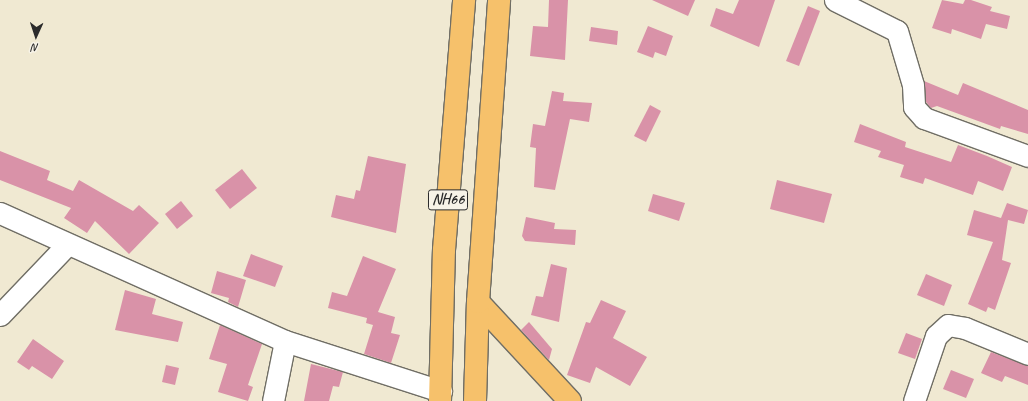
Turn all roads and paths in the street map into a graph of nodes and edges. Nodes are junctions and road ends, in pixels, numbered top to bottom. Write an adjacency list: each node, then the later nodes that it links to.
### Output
1 (464, 0): 11 (main road, NH66)
2 (499, 0): 7 (main road, NH66)
3 (835, 0): 4 (street)
4 (1028, 156)
5 (0, 213): 6 (street)
6 (66, 246): 8 (street); 9 (street)
7 (478, 302): 13 (main road, NH66); 14 (main road)
8 (0, 315)
9 (285, 341): 11 (street); 12 (street)
10 (1028, 354): 15 (street)
11 (440, 396)
12 (273, 401)
13 (475, 401)
14 (570, 401)
15 (914, 401)

